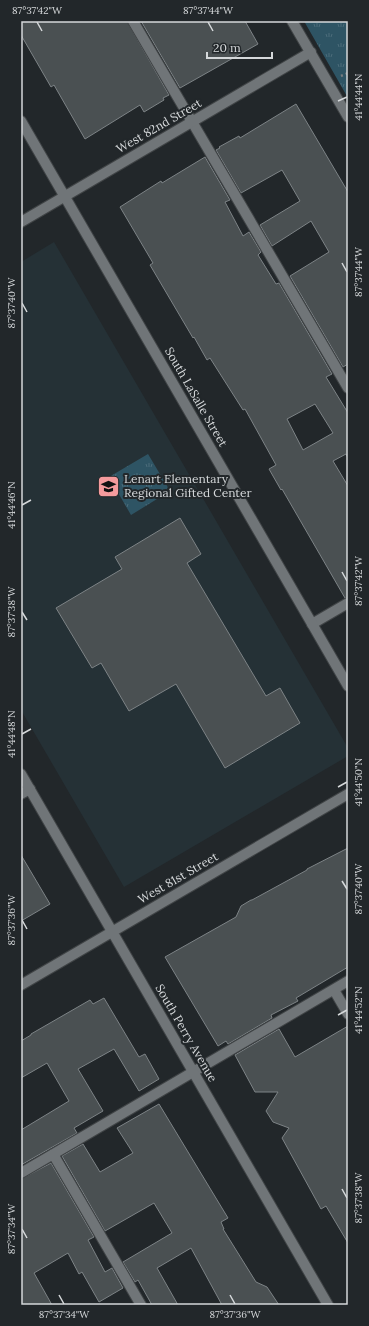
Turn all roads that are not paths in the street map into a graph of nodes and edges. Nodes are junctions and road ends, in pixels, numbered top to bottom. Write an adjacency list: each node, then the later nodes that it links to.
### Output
1 (133, 21): 6 (street)
2 (292, 21): 3 (street)
3 (311, 52): 4 (street); 6 (street, West 82nd Street)
4 (348, 116)
5 (21, 121): 7 (street, South LaSalle Street)
6 (192, 122): 7 (street, West 82nd Street); 9 (street)
7 (65, 196): 8 (street, West 82nd Street); 11 (street, South LaSalle Street)
8 (21, 222)
9 (348, 388)
10 (348, 602): 11 (street)
11 (312, 624): 12 (street, South LaSalle Street)
12 (348, 686)
13 (21, 774): 14 (street, South Perry Avenue)
14 (25, 792): 16 (street, South Perry Avenue)
15 (348, 794): 16 (street, West 81st Street)
16 (112, 932): 18 (street, West 81st Street); 21 (street, South Perry Avenue)
17 (348, 981): 19 (street)
18 (21, 985)
19 (334, 990): 20 (street); 21 (street)
20 (348, 1014)
21 (193, 1072): 22 (street); 25 (street, South Perry Avenue)
22 (53, 1154): 23 (street); 24 (street)
23 (21, 1173)
24 (141, 1305)
25 (328, 1305)

